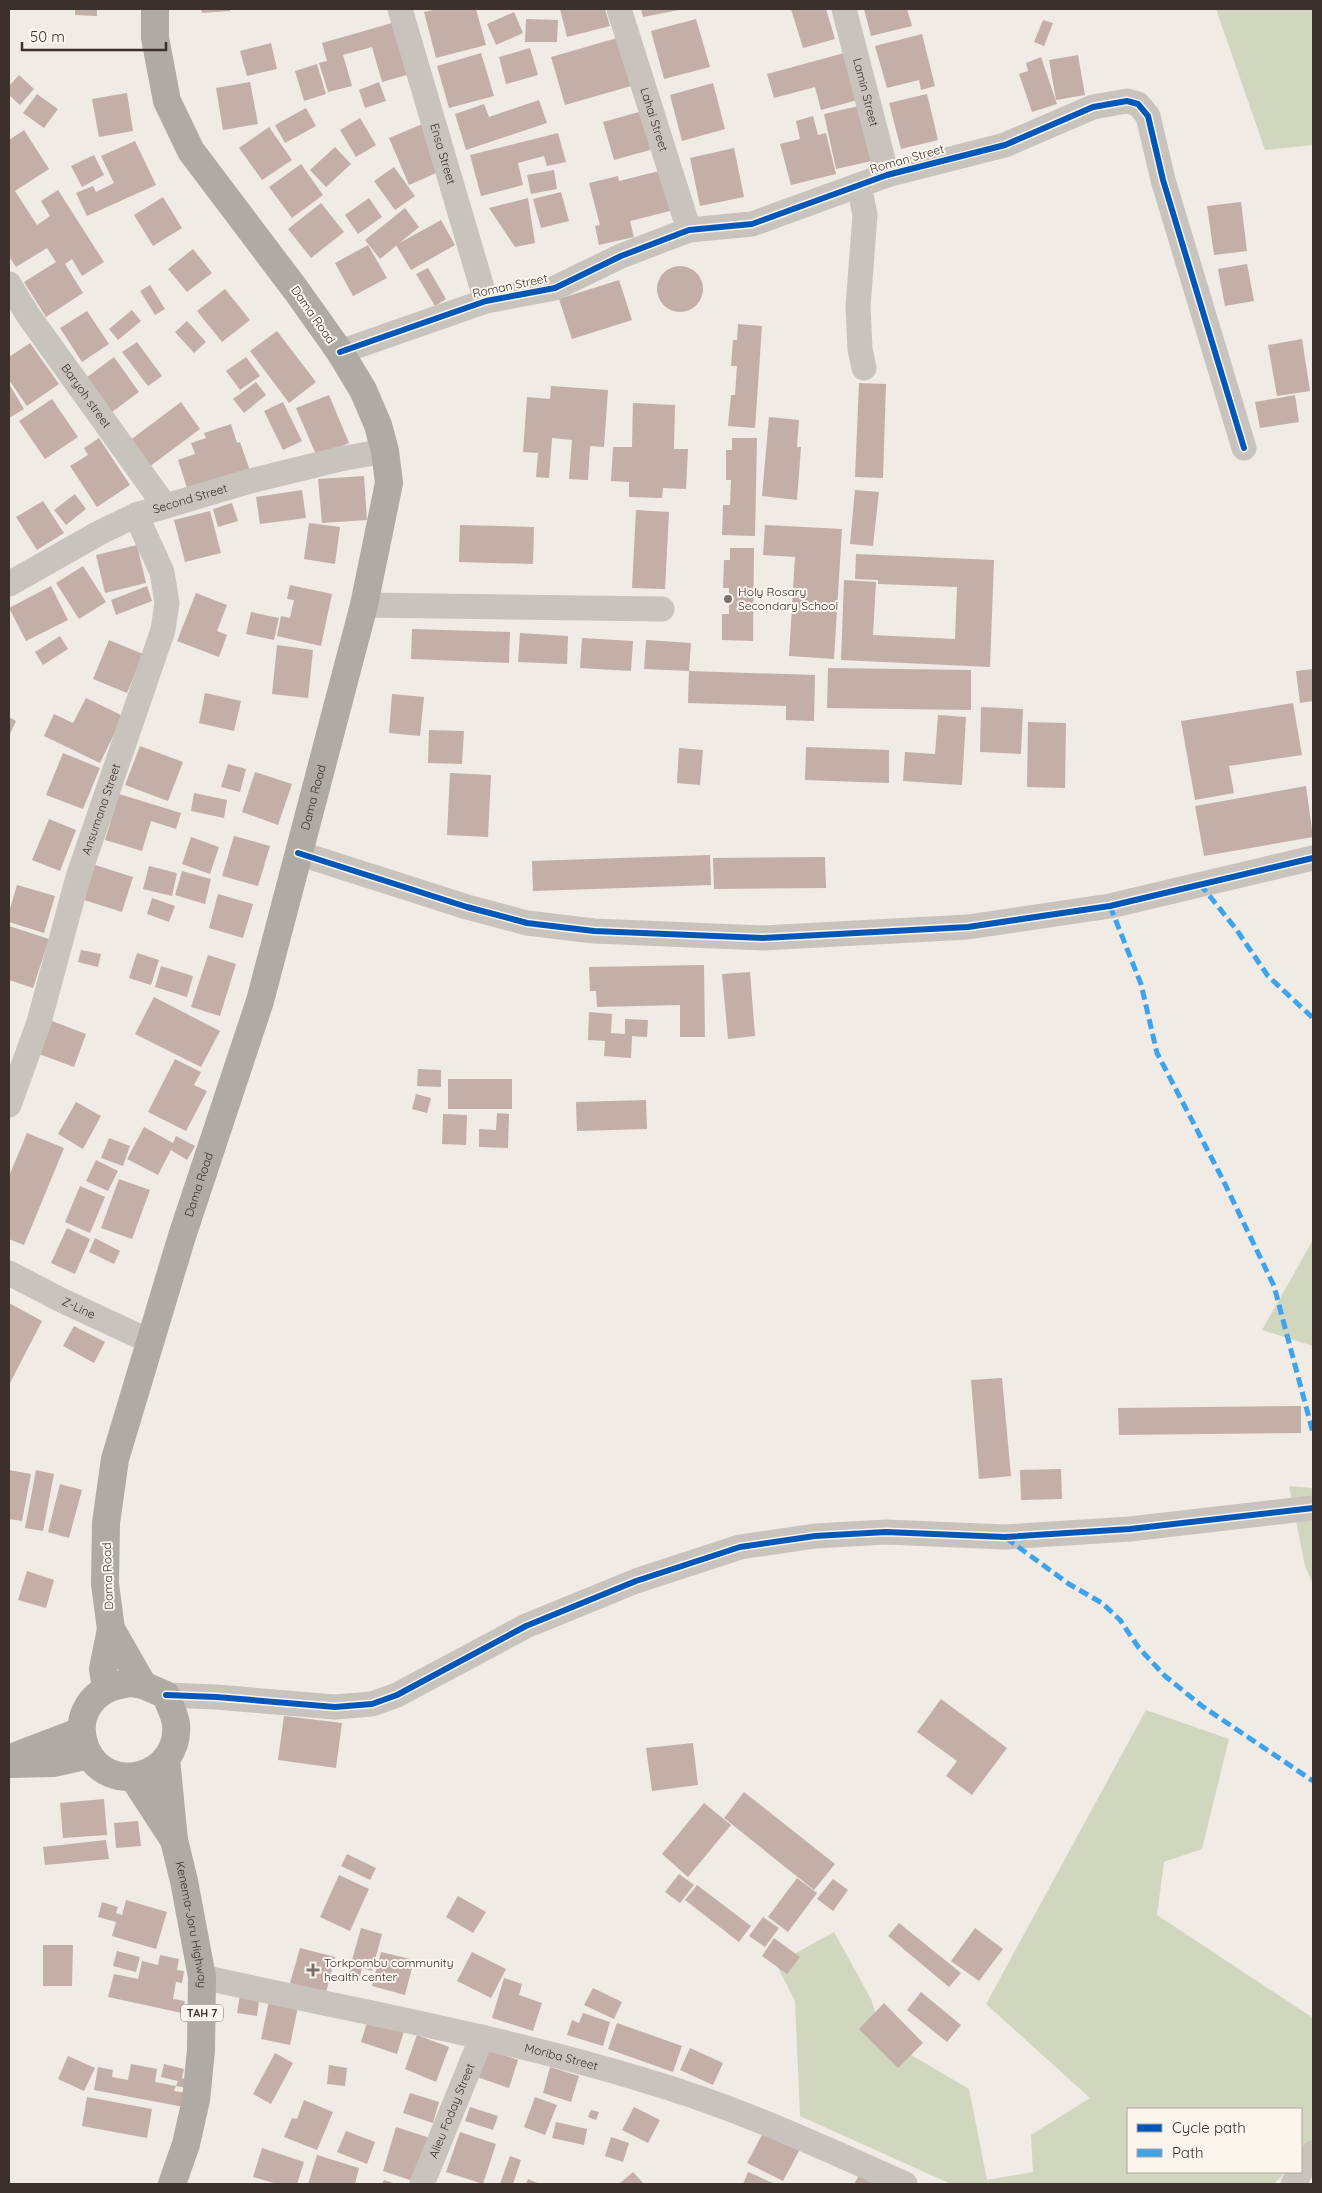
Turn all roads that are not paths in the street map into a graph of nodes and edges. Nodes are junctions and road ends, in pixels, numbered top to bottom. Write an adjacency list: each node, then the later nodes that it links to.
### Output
1 (155, 9): 10 (highway, Dama Road)
2 (400, 9): 9 (street, Ensa Street)
3 (619, 9): 7 (street, Lahai Street)
4 (844, 9): 5 (street, Lamin Street)
5 (887, 175): 6 (street, Roman Street); 12 (street, Roman Street)
6 (859, 185): 7 (street, Roman Street); 11 (street)
7 (689, 230): 9 (street, Roman Street)
8 (9, 284): 14 (street, Baryoh street)
9 (486, 301): 10 (street, Roman Street)
10 (340, 352): 13 (highway, Dama Road)
11 (864, 368)
12 (1244, 448)
13 (385, 451): 14 (street, Second Street); 17 (highway, Dama Road)
14 (165, 506): 15 (street, Second Street)
15 (136, 515): 16 (street, Second Street); 21 (street, Ansumana Street)
16 (9, 584)
17 (364, 605): 18 (street); 19 (highway, Dama Road)
18 (662, 609)
19 (298, 853): 20 (street); 23 (highway, Dama Road)
20 (1313, 858)
21 (9, 1104)
22 (9, 1273): 23 (street, Z-Line)
23 (149, 1341): 25 (highway, Dama Road)
24 (1313, 1508): 27 (street)
25 (111, 1629): 26 (highway); 27 (highway)
26 (106, 1688): 27 (highway); 28 (highway)
27 (155, 1690): 30 (highway)
28 (85, 1743): 29 (highway); 31 (highway); 32 (highway)
29 (9, 1758)
30 (166, 1759): 32 (highway); 33 (highway, Kenema-Joru Highway / TAH 7)
31 (9, 1764)
32 (133, 1777): 33 (highway, Kenema-Joru Highway / TAH 7)
33 (174, 1840): 34 (highway, Kenema-Joru Highway / TAH 7)
34 (202, 1977): 35 (street, Moriba Street); 39 (highway, Kenema-Joru Highway / TAH 7)
35 (482, 2038): 40 (street, Alieu Foday Street); 41 (street, Moriba Street)
36 (1313, 2152): 37 (street)
37 (1302, 2170)
38 (1300, 2173): 42 (street)
39 (172, 2184)
40 (422, 2184)
41 (905, 2184)
42 (1293, 2184)

